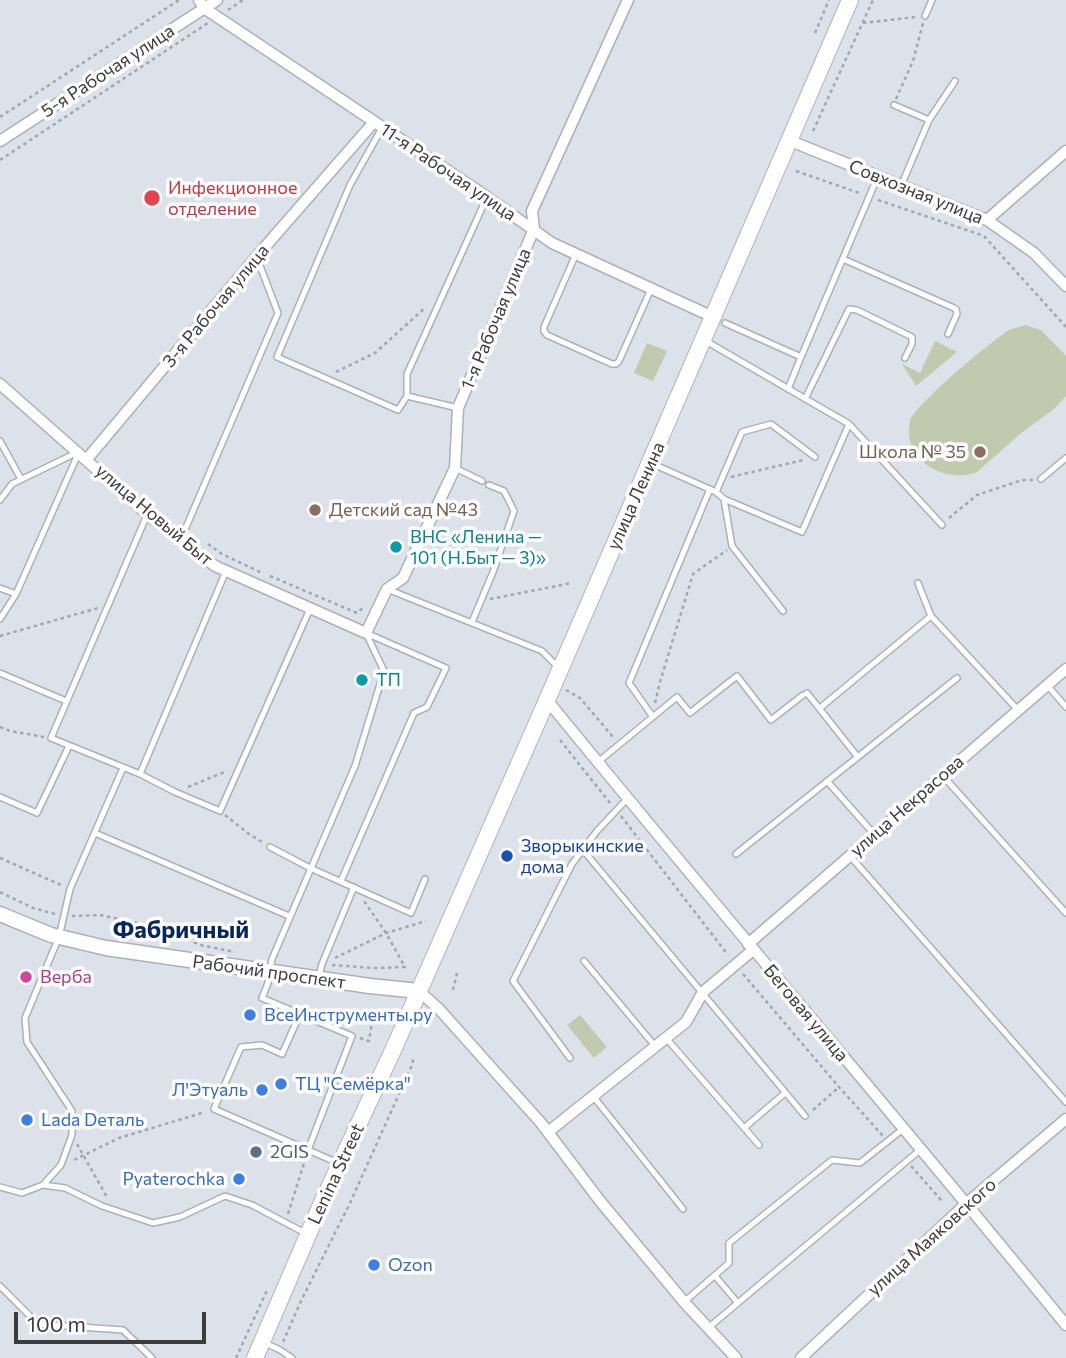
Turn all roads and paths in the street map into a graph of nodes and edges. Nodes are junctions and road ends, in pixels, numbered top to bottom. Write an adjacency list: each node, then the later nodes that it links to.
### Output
1 (179, 0): 16 (path)
2 (217, 0): 9 (street, 5-я Рабочая улица)
3 (243, 0): 11 (path)
4 (628, 0): 30 (street, 1-я Рабочая улица)
5 (829, 0): 13 (path)
6 (850, 0): 20 (main road, улица Ленина)
7 (873, 0): 12 (path)
8 (932, 0): 10 (lane)
9 (202, 4): 11 (street, 11-я Рабочая улица); 21 (street, 5-я Рабочая улица)
10 (925, 16): 12 (path); 15 (path)
11 (218, 17): 18 (street, 11-я Рабочая улица); 23 (path)
12 (863, 23): 19 (path)
13 (815, 33)
14 (955, 81): 17 (lane)
15 (894, 105): 17 (lane)
16 (0, 117)
17 (929, 120): 26 (lane)
18 (378, 125): 27 (street, 11-я Рабочая улица); 32 (street, 3-я Рабочая улица); 42 (lane)
19 (813, 131)
20 (788, 140): 25 (street, Совхозная улица); 37 (main road, улица Ленина)
21 (0, 141)
22 (1066, 151): 29 (street)
23 (0, 160)
24 (796, 172): 28 (path)
25 (878, 176): 26 (street, Совхозная улица); 28 (lane)
26 (901, 186): 29 (street, Совхозная улица)
27 (488, 197): 30 (street, 11-я Рабочая улица); 48 (lane)
28 (869, 197): 33 (lane); 38 (path)
29 (987, 220): 34 (street, Совхозная улица)
30 (534, 229): 31 (street, 11-я Рабочая улица); 50 (street, 1-я Рабочая улица)
31 (576, 254): 35 (street, 11-я Рабочая улица); 35 (lane)
32 (257, 256): 40 (lane); 53 (street, 3-я Рабочая улица)
33 (843, 259): 39 (lane); 43 (lane)
34 (1066, 286)
35 (651, 289): 37 (street, 11-я Рабочая улица)
36 (425, 308): 45 (path)
37 (719, 320): 41 (main road, улица Ленина); 43 (lane)
38 (1066, 327)
39 (948, 334)
40 (267, 339): 42 (lane); 68 (lane)
41 (703, 340): 47 (lane); 56 (main road, улица Ленина)
42 (281, 345): 45 (lane)
43 (801, 357): 47 (lane)
44 (905, 358): 49 (lane)
45 (323, 378): 48 (lane)
46 (0, 384): 53 (street, улица Новый Быт)
47 (788, 389): 49 (lane)
48 (407, 396): 50 (lane)
49 (805, 399): 51 (lane)
50 (458, 408): 57 (street, 1-я Рабочая улица)
51 (849, 424): 64 (lane); 67 (lane)
52 (0, 441): 58 (lane)
53 (83, 456): 58 (lane); 66 (street, улица Новый Быт); 75 (lane)
54 (815, 457): 59 (path); 59 (lane)
55 (1066, 458): 60 (lane)
56 (650, 463): 63 (lane); 86 (main road, улица Ленина)
57 (455, 468): 61 (lane); 74 (street, 1-я Рабочая улица)
58 (21, 479): 65 (lane)
59 (721, 479): 63 (lane)
60 (1041, 479): 67 (path)
61 (482, 481)
62 (489, 485): 76 (lane)
63 (713, 491): 64 (lane); 97 (lane)
64 (724, 499): 69 (lane)
65 (0, 500)
66 (147, 514): 68 (street, улица Новый Быт); 77 (lane)
67 (942, 525)
68 (183, 533): 70 (street, улица Новый Быт); 78 (path)
69 (732, 546): 80 (lane); 97 (path)
70 (226, 571): 79 (street, улица Новый Быт); 107 (lane)
71 (572, 583): 76 (path)
72 (918, 583): 81 (lane)
73 (0, 588): 75 (lane)
74 (387, 589): 83 (lane); 84 (street, 1-я Рабочая улица)
75 (16, 594): 82 (lane)
76 (480, 601): 83 (lane)
77 (108, 604): 85 (path); 93 (lane)
78 (367, 605)
79 (310, 609): 84 (street, улица Новый Быт); 105 (lane)
80 (783, 611)
81 (931, 616): 95 (lane); 96 (lane)
82 (0, 619)
83 (472, 622): 86 (lane)
84 (366, 633): 122 (lane); 124 (lane)
85 (0, 636)
86 (561, 669): 92 (main road, улица Ленина)
87 (1066, 669): 90 (street, улица Некрасова)
88 (0, 673): 93 (lane)
89 (957, 678): 103 (lane)
90 (1047, 685): 94 (lane); 96 (street, улица Некрасова)
91 (564, 688): 101 (path)
92 (548, 700): 104 (street, Беговая улица); 142 (main road, улица Ленина)
93 (66, 701): 99 (lane)
94 (1066, 707)
95 (820, 708): 97 (lane); 103 (lane)
96 (1018, 710): 108 (street, улица Некрасова)
97 (653, 717): 101 (lane)
98 (0, 727): 99 (path)
99 (51, 738): 102 (lane)
100 (560, 740): 113 (path)
101 (619, 744): 104 (lane)
102 (69, 746): 106 (lane); 111 (lane)
103 (857, 756): 109 (lane)
104 (598, 762): 112 (street, Беговая улица)
105 (242, 765): 110 (path); 114 (lane)
106 (123, 768): 107 (lane); 115 (lane)
107 (140, 775): 110 (lane)
108 (943, 776): 116 (street, улица Некрасова); 128 (lane)
109 (827, 781): 116 (lane); 119 (lane)
110 (176, 792): 114 (lane)
111 (0, 797)
112 (628, 798): 113 (lane); 135 (street, Беговая улица)
113 (616, 810): 118 (lane); 138 (path)
114 (220, 811): 117 (path)
115 (95, 833): 126 (lane); 130 (lane)
116 (874, 834): 120 (street, улица Некрасова)
117 (270, 846): 122 (lane)
118 (583, 850): 144 (lane); 151 (lane)
119 (736, 854)
120 (850, 856): 135 (street, улица Некрасова); 155 (lane)
121 (0, 858): 126 (path)
122 (310, 868): 124 (lane); 130 (lane)
123 (425, 879): 125 (lane)
124 (341, 881): 125 (lane)
125 (354, 887): 133 (path); 140 (lane)
126 (70, 888): 131 (lane)
127 (0, 892): 131 (path)
128 (1066, 913)
129 (0, 914): 134 (street, Рабочий проспект)
130 (289, 916): 139 (lane)
131 (64, 917): 134 (lane); 136 (path)
132 (426, 921): 133 (path)
133 (386, 933): 140 (path); 140 (path)
134 (59, 937): 139 (street, Рабочий проспект); 162 (lane)
135 (751, 947): 138 (street, улица Некрасова); 160 (street, Беговая улица)
136 (236, 952)
137 (584, 961): 149 (lane)
138 (736, 964): 144 (street, улица Некрасова); 152 (path)
139 (268, 971): 140 (street, Рабочий проспект); 145 (lane)
140 (321, 971): 142 (street, Рабочий проспект)
141 (457, 973): 143 (path)
142 (419, 990): 161 (street); 169 (main road, Lenina Street)
143 (453, 990)
144 (703, 992): 147 (street, улица Некрасова); 153 (lane)
145 (300, 1014): 156 (lane); 166 (lane)
146 (373, 1016): 148 (path)
147 (666, 1038): 149 (street, улица Некрасова); 159 (lane)
148 (369, 1041)
149 (655, 1046): 154 (street, улица Некрасова)
150 (412, 1056): 186 (path)
151 (570, 1058)
152 (839, 1087): 157 (path); 163 (path)
153 (785, 1093): 157 (lane); 159 (lane)
154 (593, 1096): 161 (street, улица Некрасова); 175 (lane)
155 (1066, 1102)
156 (214, 1109): 166 (lane); 167 (path)
157 (805, 1116)
158 (1066, 1119): 174 (street, улица Маяковского)
159 (744, 1128): 164 (lane)
160 (904, 1128): 163 (lane); 165 (street, Беговая улица)
161 (548, 1132): 181 (street)
162 (72, 1135): 167 (path); 170 (lane)
163 (888, 1141): 179 (lane)
164 (759, 1145)
165 (921, 1149): 168 (lane); 174 (street, Беговая улица)
166 (308, 1150): 169 (lane); 177 (path)
167 (83, 1155): 170 (path); 176 (path)
168 (906, 1161): 173 (path); 182 (lane)
169 (340, 1164): 178 (main road, Lenina Street)
170 (61, 1166): 171 (lane)
171 (43, 1185): 172 (lane); 176 (lane)
172 (0, 1187)
173 (942, 1201)
174 (967, 1203): 183 (street, Беговая улица); 191 (street, улица Маяковского)
175 (683, 1209)
176 (114, 1210): 177 (lane)
177 (285, 1223): 178 (lane)
178 (308, 1235): 185 (main road, Lenina Street)
179 (715, 1276): 181 (lane); 182 (lane)
180 (0, 1286): 187 (lane)
181 (684, 1302): 184 (street)
182 (738, 1303): 184 (lane)
183 (1066, 1325)
184 (708, 1328): 190 (street)
185 (262, 1342): 186 (lane); 188 (main road, Lenina Street)
186 (280, 1350): 189 (lane)
187 (152, 1358)
188 (255, 1358)
189 (292, 1358)
190 (736, 1358)
191 (802, 1358)

